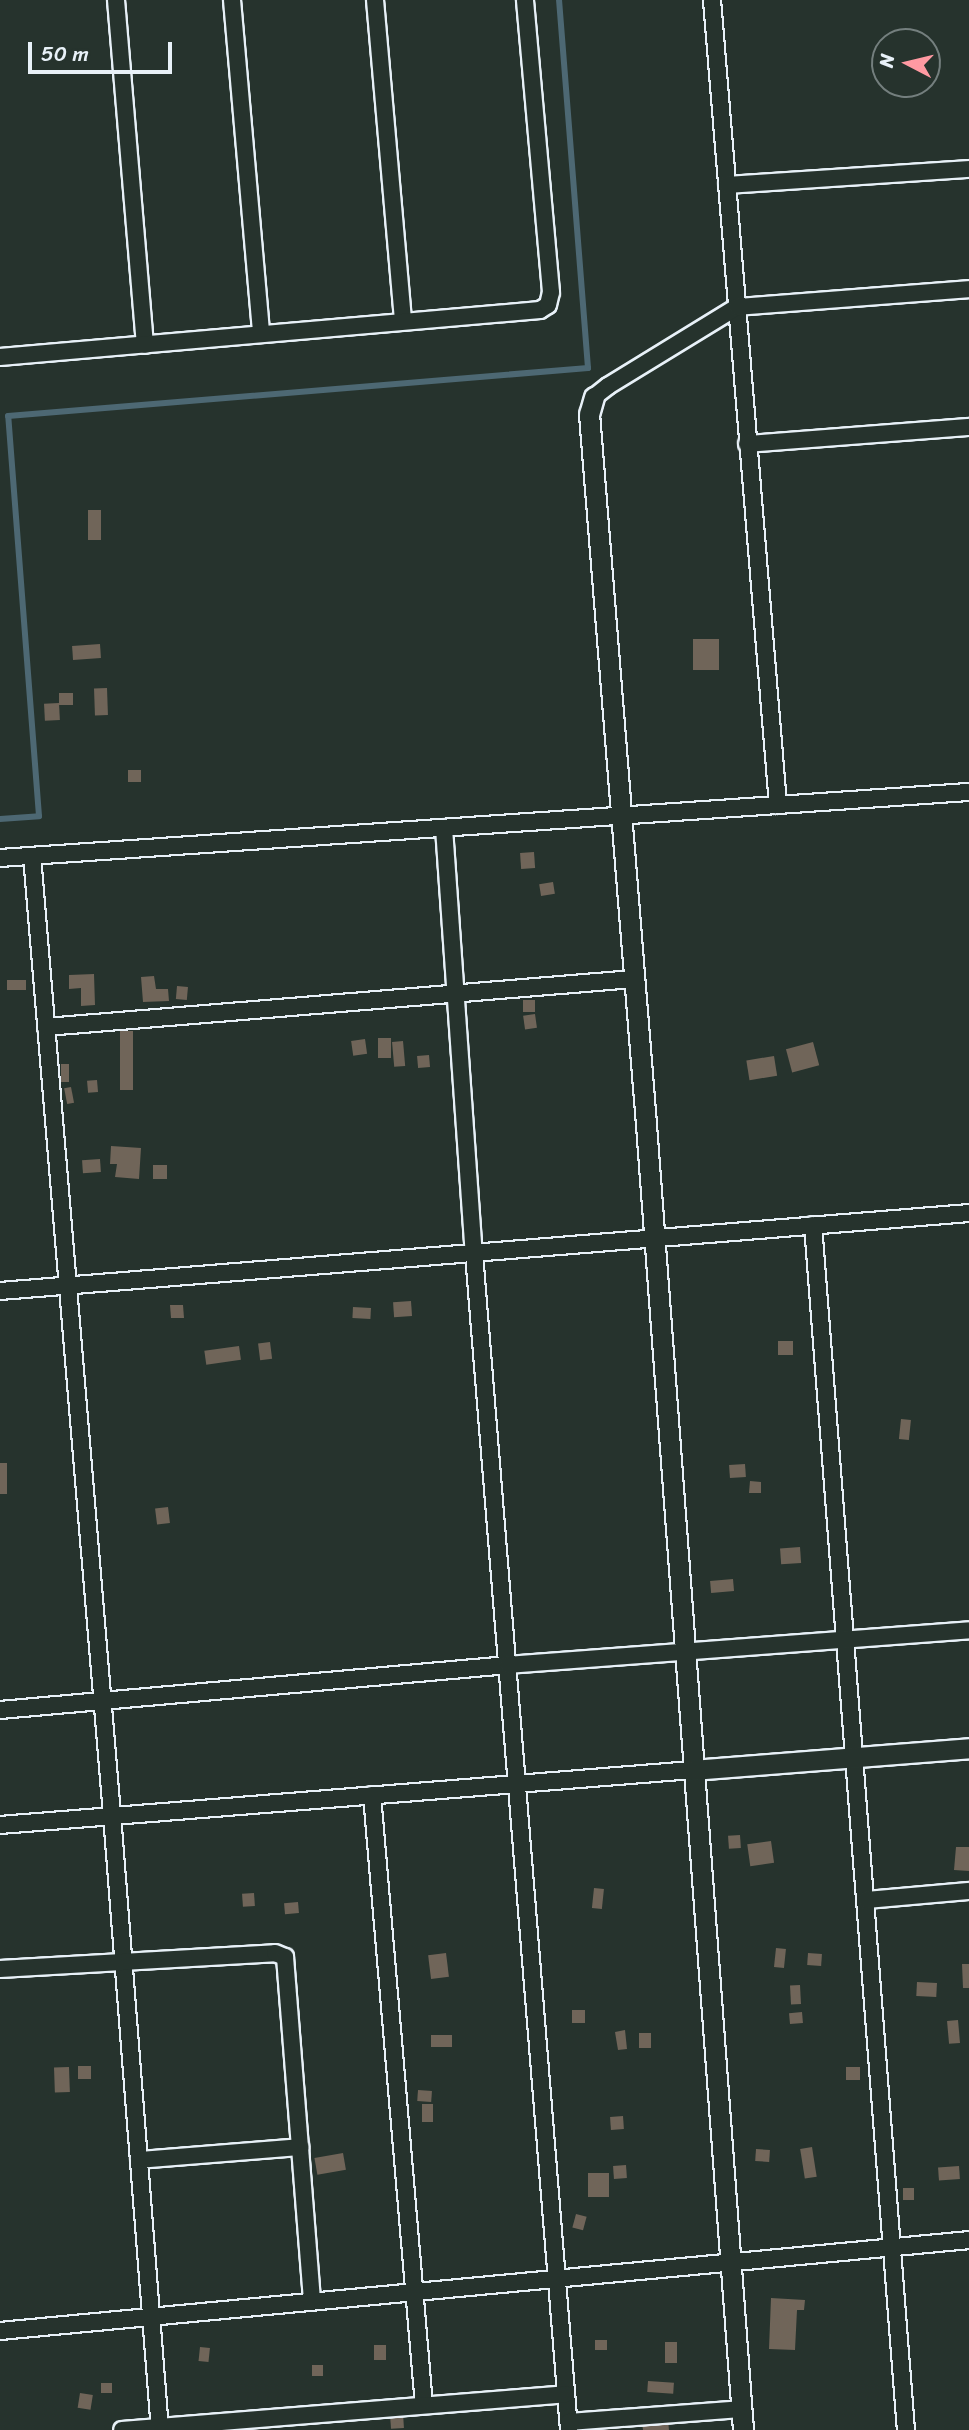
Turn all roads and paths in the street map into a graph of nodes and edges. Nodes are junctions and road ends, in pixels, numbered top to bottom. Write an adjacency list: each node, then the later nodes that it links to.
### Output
1 (116, 0): 12 (street)
2 (232, 0): 11 (street)
3 (375, 0): 10 (street)
4 (525, 0): 10 (street)
5 (712, 0): 7 (street)
6 (969, 169): 7 (street)
7 (727, 185): 9 (street)
8 (969, 289): 9 (street)
9 (737, 307): 14 (street); 16 (street)
10 (403, 320): 11 (street)
11 (261, 334): 12 (street)
12 (145, 345): 13 (street)
13 (0, 357)
14 (594, 397): 19 (street)
15 (969, 427): 16 (street)
16 (747, 444): 18 (street)
17 (969, 792): 18 (street)
18 (778, 805): 19 (street)
19 (621, 816): 20 (street); 23 (street)
20 (444, 828): 21 (street); 24 (street)
21 (32, 856): 22 (street); 25 (street)
22 (0, 858)
23 (634, 979): 24 (street); 28 (street)
24 (456, 993): 25 (street); 29 (street)
25 (46, 1027): 30 (street)
26 (969, 1213): 27 (street)
27 (813, 1225): 28 (street); 33 (street)
28 (653, 1239): 29 (street); 34 (street)
29 (474, 1254): 30 (street); 35 (street)
30 (67, 1286): 31 (street); 36 (street)
31 (0, 1291)
32 (969, 1630): 33 (street)
33 (845, 1637): 34 (street); 39 (street)
34 (683, 1651): 35 (street); 40 (street)
35 (508, 1665): 36 (street); 41 (street)
36 (103, 1702): 37 (street); 43 (street)
37 (0, 1710)
38 (969, 1748): 39 (street)
39 (855, 1757): 40 (street); 46 (street)
40 (692, 1770): 41 (street); 53 (street)
41 (518, 1784): 42 (street); 54 (street)
42 (372, 1795): 43 (street); 55 (street)
43 (112, 1815): 44 (street); 47 (street)
44 (0, 1825)
45 (969, 1891): 46 (street)
46 (866, 1900): 52 (street)
47 (123, 1961): 48 (street); 49 (street); 50 (street)
48 (0, 1969)
49 (300, 2147): 50 (street); 56 (street)
50 (139, 2160): 57 (street)
51 (969, 2240): 52 (street)
52 (892, 2248): 53 (street); 66 (street)
53 (729, 2261): 54 (street); 61 (street)
54 (556, 2277): 55 (street); 59 (street)
55 (414, 2291): 56 (street); 60 (street)
56 (312, 2301): 57 (street)
57 (152, 2316): 58 (street); 63 (street)
58 (0, 2331)
59 (566, 2394): 60 (street); 62 (street)
60 (424, 2405): 63 (street)
61 (741, 2409): 62 (street); 65 (street)
62 (569, 2426)
63 (160, 2429): 64 (street)
64 (122, 2430)
65 (743, 2430)
66 (906, 2430)

